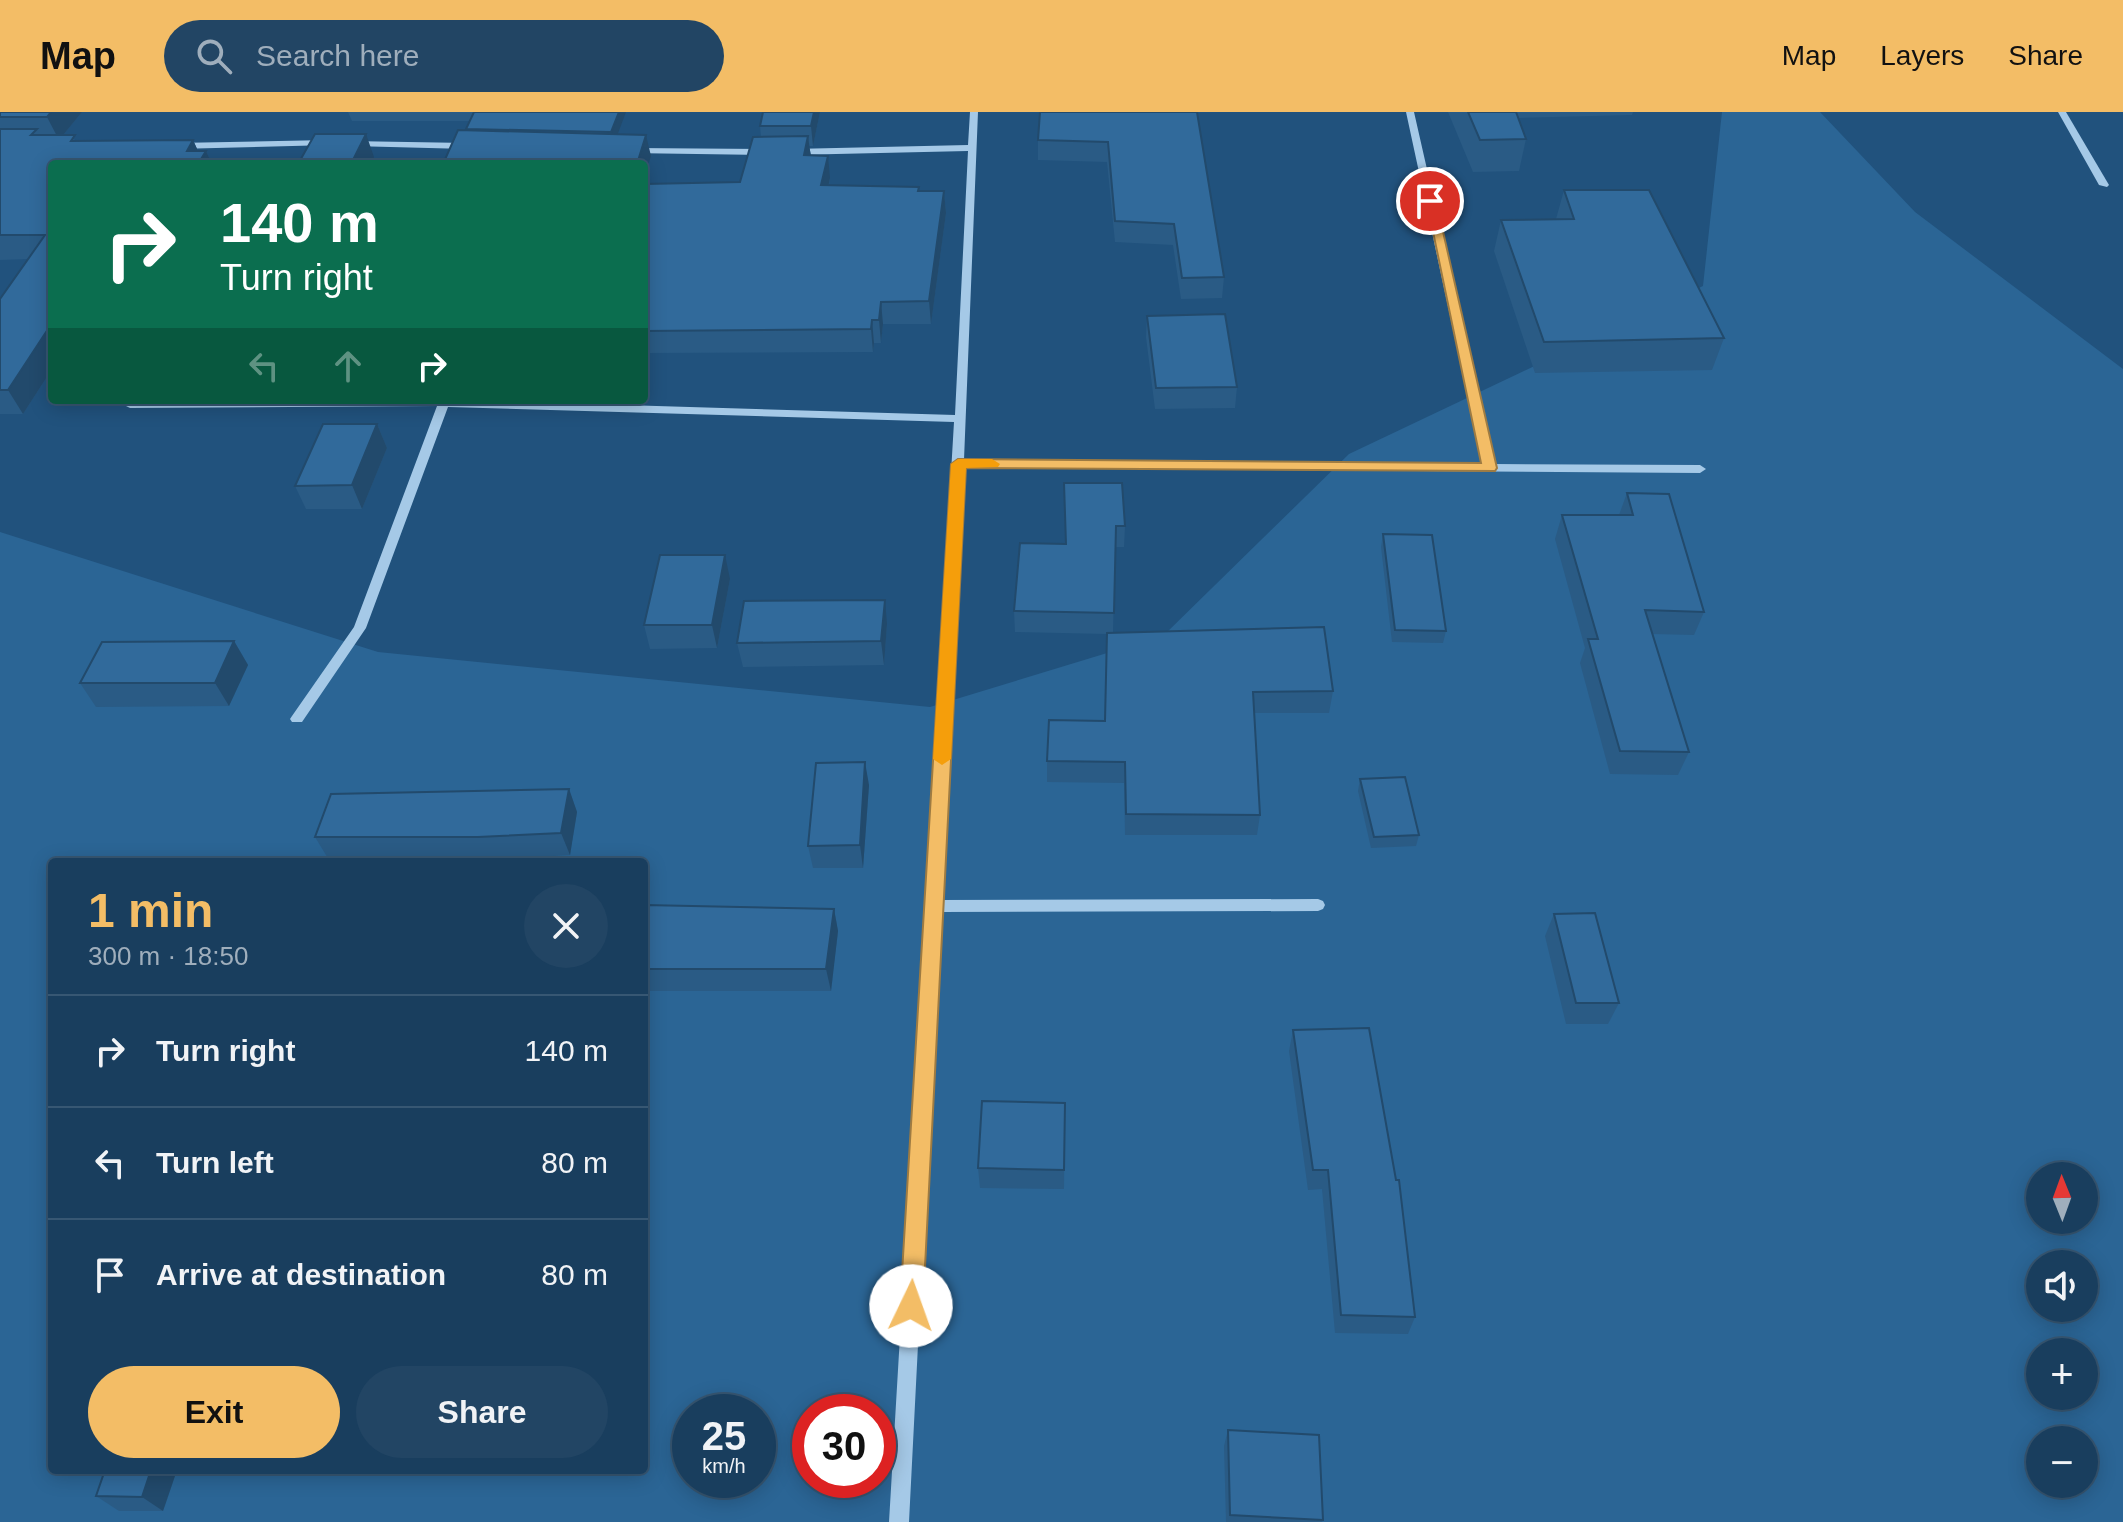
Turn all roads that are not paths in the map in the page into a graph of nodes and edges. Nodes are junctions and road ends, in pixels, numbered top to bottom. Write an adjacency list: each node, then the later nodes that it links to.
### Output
1 (974, 112): 6 (street)
2 (1410, 112): 15 (street)
3 (2062, 112): 8 (street)
4 (164, 146): 5 (street)
5 (482, 147)
6 (973, 148): 7 (street); 13 (street)
7 (622, 150)
8 (2104, 185)
9 (287, 404): 12 (street)
10 (444, 404): 17 (street)
11 (476, 404): 13 (street)
12 (130, 405)
13 (961, 419): 14 (street)
14 (958, 464): 15 (street); 19 (street)
15 (1489, 468): 16 (street)
16 (1700, 469)
17 (297, 719)
18 (1318, 905): 19 (street)
19 (933, 906): 20 (street)
20 (899, 1522)

